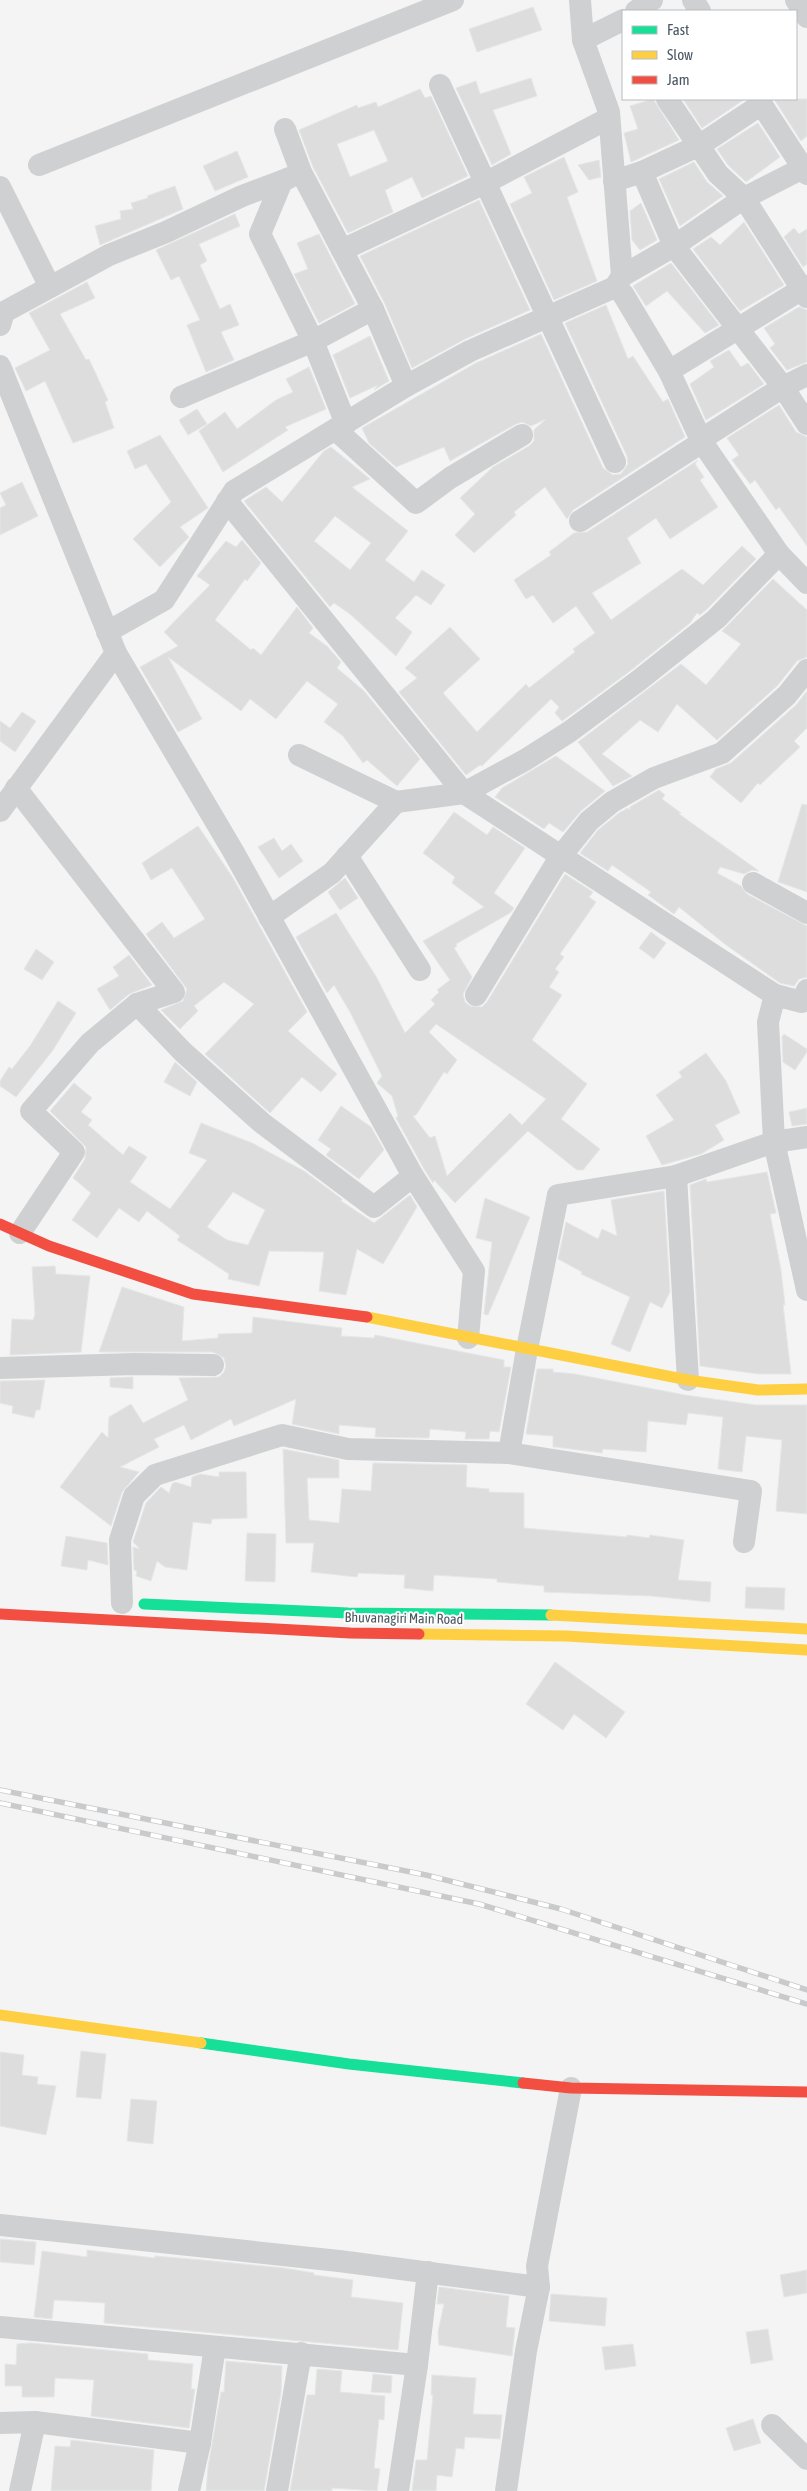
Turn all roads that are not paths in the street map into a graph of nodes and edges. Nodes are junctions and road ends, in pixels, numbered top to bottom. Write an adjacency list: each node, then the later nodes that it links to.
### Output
1 (453, 0): 5 (street)
2 (580, 0): 9 (street)
3 (652, 0): 6 (street)
4 (796, 0): 7 (street)
5 (411, 7): 16 (street)
6 (637, 10)
7 (807, 16)
8 (620, 27): 9 (street)
9 (583, 40): 13 (street)
10 (440, 85): 21 (street)
11 (668, 100): 15 (street)
12 (760, 102): 15 (street); 17 (street)
13 (609, 118): 20 (street); 21 (street)
14 (285, 129): 19 (street)
15 (700, 146): 18 (street); 23 (street)
16 (39, 165)
17 (805, 171): 23 (street)
18 (642, 172): 20 (street); 24 (street)
19 (291, 176): 25 (street); 27 (street); 33 (street)
20 (614, 181): 26 (street)
21 (485, 183): 25 (street); 30 (street)
22 (0, 187): 27 (street)
23 (744, 198): 24 (street); 28 (street)
24 (674, 246): 26 (street); 32 (street)
25 (342, 250): 29 (street)
26 (618, 282): 30 (street); 35 (street)
27 (50, 287): 31 (street)
28 (805, 291): 32 (street)
29 (373, 309): 33 (street); 37 (street)
30 (548, 318): 37 (street); 44 (street)
31 (0, 325)
32 (737, 329): 35 (street); 38 (street)
33 (312, 341): 39 (street); 41 (street)
34 (0, 366): 49 (street)
35 (669, 371): 43 (street)
36 (807, 375): 38 (street)
37 (406, 386): 41 (street)
38 (784, 387): 40 (street); 43 (street)
39 (181, 397)
40 (807, 424)
41 (341, 427): 42 (street); 45 (street)
42 (522, 435)
43 (705, 439): 46 (street); 47 (street)
44 (615, 462)
45 (227, 501): 49 (street); 54 (street)
46 (580, 521)
47 (779, 554): 48 (street); 54 (street)
48 (807, 583)
49 (107, 632): 50 (street)
50 (116, 653): 53 (street); 61 (street)
51 (807, 670): 58 (street)
52 (299, 755): 55 (street)
53 (16, 788): 56 (street); 66 (street)
54 (464, 793): 55 (street); 58 (street)
55 (396, 802): 57 (street)
56 (0, 811)
57 (347, 856): 61 (street); 62 (street)
58 (560, 857): 64 (street); 65 (street)
59 (752, 883): 60 (street)
60 (807, 913)
61 (269, 917): 69 (street)
62 (420, 970)
63 (807, 990): 65 (street)
64 (476, 995)
65 (775, 995): 68 (street)
66 (137, 1004): 69 (street); 71 (street)
67 (807, 1137): 68 (street)
68 (774, 1142): 70 (street); 72 (street)
69 (413, 1176): 73 (street)
70 (676, 1176): 74 (street); 77 (street)
71 (10, 1229): 73 (street)
72 (807, 1290)
73 (468, 1338): 74 (street)
74 (527, 1349): 77 (street); 79 (street)
75 (213, 1365): 76 (street)
76 (0, 1368)
77 (688, 1380): 78 (street)
78 (807, 1388)
79 (509, 1452): 80 (street); 81 (street)
80 (744, 1542)
81 (117, 1603): 83 (street, Bhuvanagiri Main Road)
82 (0, 1614): 84 (street, Bhuvanagiri Main Road)
83 (807, 1629)
84 (807, 1650)
85 (0, 2015): 86 (street)
86 (571, 2088): 87 (street); 90 (street)
87 (807, 2092)
88 (0, 2225): 89 (street)
89 (428, 2272): 90 (street); 94 (street)
90 (539, 2287): 104 (street)
91 (0, 2326): 92 (street)
92 (215, 2347): 93 (street); 98 (street)
93 (301, 2353): 94 (street); 102 (street)
94 (417, 2365): 103 (street)
95 (35, 2422): 96 (street); 98 (street); 100 (street)
96 (0, 2423)
97 (772, 2426): 99 (street)
98 (200, 2443): 101 (street)
99 (807, 2459)
100 (20, 2491)
101 (189, 2491)
102 (277, 2491)
103 (398, 2491)
104 (506, 2491)

